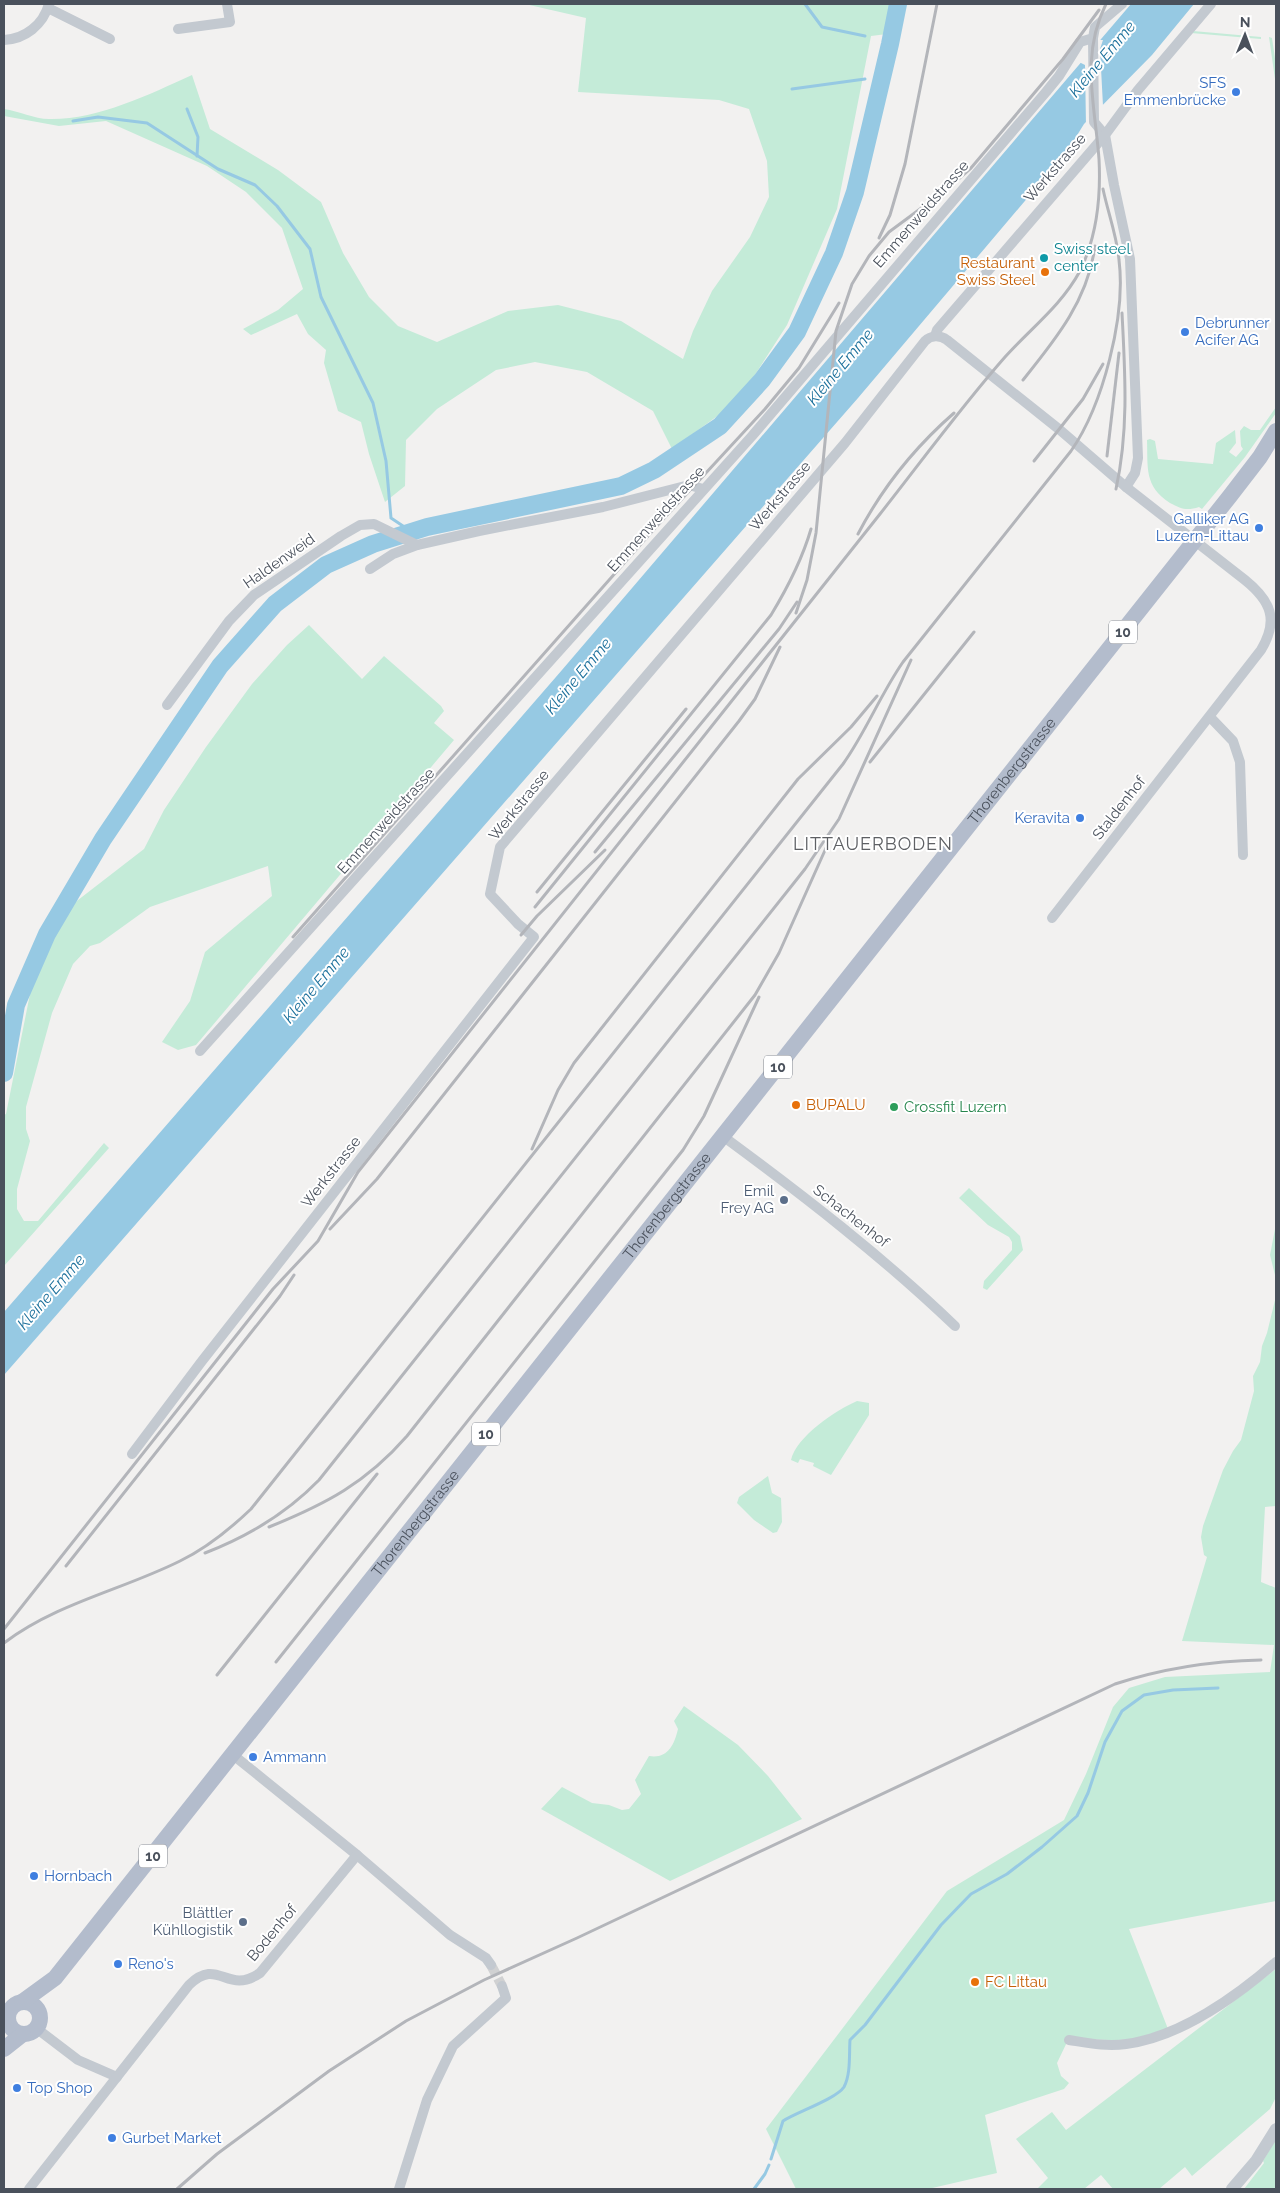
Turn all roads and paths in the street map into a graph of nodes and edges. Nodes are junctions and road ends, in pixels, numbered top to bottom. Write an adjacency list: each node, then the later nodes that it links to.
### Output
1 (227, 4): 5 (street)
2 (1122, 4): 8 (street, Emmenweidstrasse)
3 (1211, 4): 9 (street)
4 (48, 6): 6 (street); 7 (street)
5 (178, 29)
6 (110, 39)
7 (4, 40)
8 (1093, 43): 9 (street); 13 (street, Emmenweidstrasse)
9 (1105, 135): 10 (street, Werkstrasse); 12 (street, Werkstrasse)
10 (935, 336): 12 (street); 24 (street, Werkstrasse)
11 (1276, 431): 14 (main road, Thorenbergstrasse / 10)
12 (1126, 487): 14 (street)
13 (703, 489): 15 (street); 21 (street, Emmenweidstrasse)
14 (1194, 540): 18 (street, Staldenhof); 22 (main road, Thorenbergstrasse / 10)
15 (413, 543): 16 (street); 17 (street, Haldenweid)
16 (370, 569)
17 (167, 705)
18 (1210, 717): 19 (street); 20 (street, Staldenhof)
19 (1243, 855)
20 (1052, 918)
21 (200, 1051)
22 (724, 1137): 23 (street, Schachenhof); 25 (main road, Thorenbergstrasse / 10)
23 (955, 1326)
24 (132, 1454)
25 (232, 1754): 26 (street); 29 (main road, Thorenbergstrasse / 10)
26 (357, 1855): 28 (street); 36 (street, Bodenhof)
27 (1276, 1962): 34 (street)
28 (491, 1965)
29 (55, 1978): 31 (main road, Thorenbergstrasse / 10); 32 (main road, Thorenbergstrasse / 10)
30 (502, 1986): 39 (street)
31 (22, 2002): 32 (main road); 33 (main road, 10)
32 (33, 2026): 33 (main road, 10); 35 (main road); 36 (street)
33 (6, 2027)
34 (1069, 2040)
35 (4, 2049)
36 (117, 2077): 38 (street, Bodenhof)
37 (1276, 2129): 40 (street)
38 (29, 2189)
39 (399, 2189)
40 (1232, 2189)

